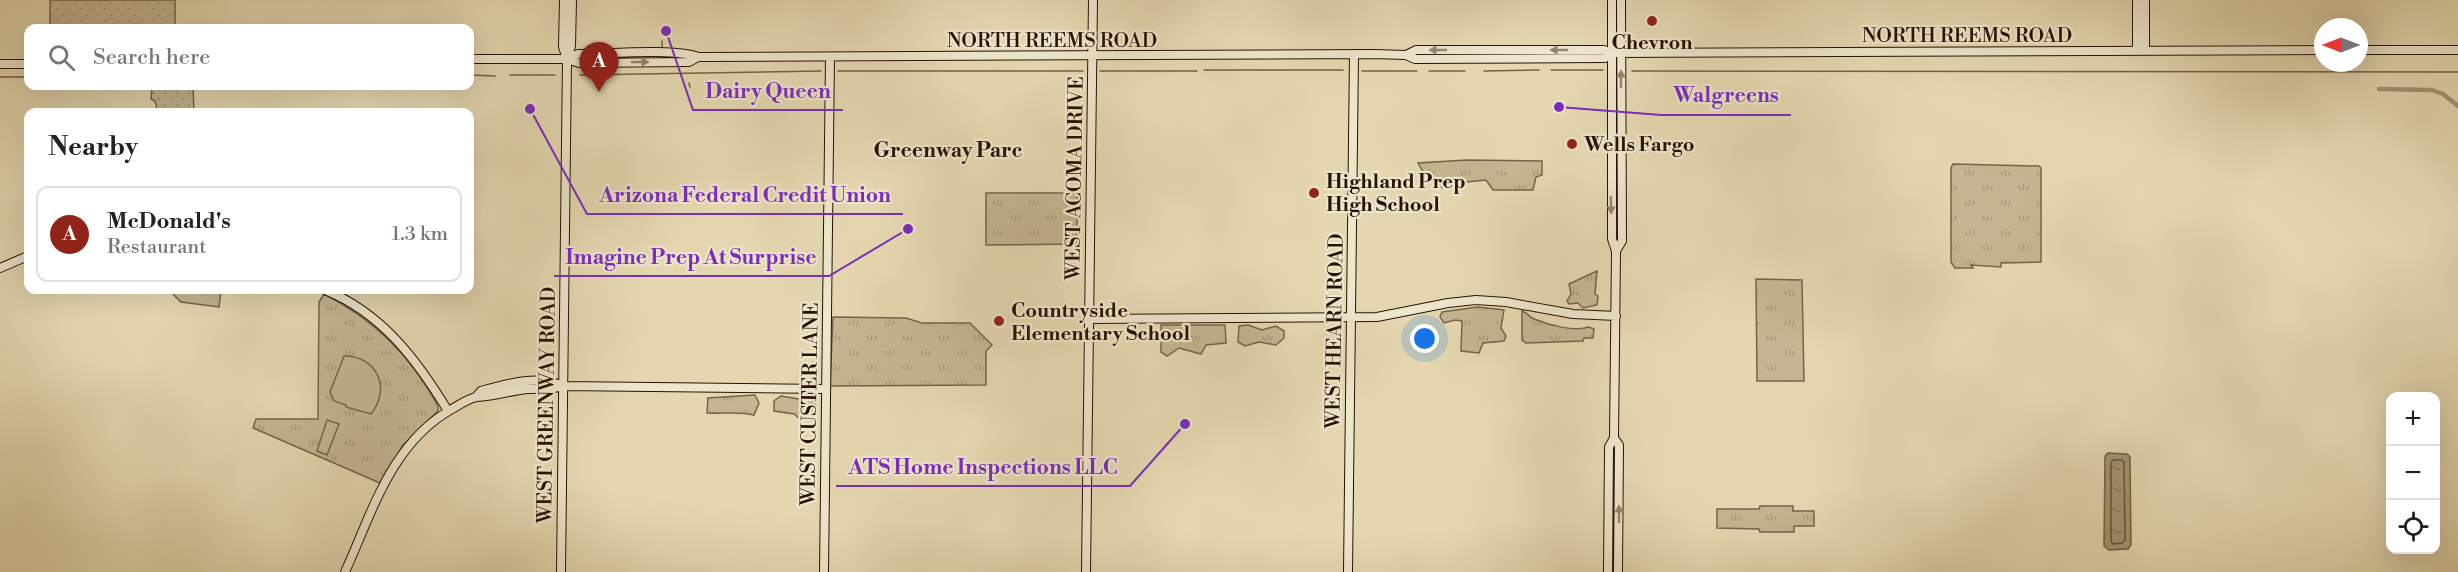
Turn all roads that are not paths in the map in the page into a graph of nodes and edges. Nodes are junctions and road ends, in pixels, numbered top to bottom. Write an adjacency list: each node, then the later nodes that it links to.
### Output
1 (564, 0): 17 (main road, WEST GREENWAY ROAD)
2 (572, 0): 17 (main road, WEST GREENWAY ROAD)
3 (1093, 0): 15 (main road, WEST ACOMA DRIVE)
4 (1612, 0): 13 (main road)
5 (1621, 0): 12 (main road)
6 (2137, 0): 11 (main road)
7 (2145, 0): 11 (main road)
8 (2314, 50): 11 (main road, NORTH REEMS ROAD)
9 (2368, 50): 10 (main road)
10 (2458, 50)
11 (2141, 51): 12 (main road, NORTH REEMS ROAD)
12 (1620, 52): 13 (main road, NORTH REEMS ROAD); 22 (main road, one-way to 12)
13 (1611, 53): 14 (main road, NORTH REEMS ROAD); 21 (main road)
14 (1353, 54): 15 (main road, NORTH REEMS ROAD); 28 (main road, WEST HEARN ROAD)
15 (1091, 56): 16 (main road, NORTH REEMS ROAD); 29 (main road, WEST ACOMA DRIVE)
16 (830, 57): 17 (main road, NORTH REEMS ROAD); 31 (main road, WEST CUSTER LANE)
17 (567, 58): 18 (main road, NORTH REEMS ROAD); 30 (main road, WEST GREENWAY ROAD)
18 (474, 59)
19 (0, 64): 20 (main road)
20 (24, 64)
21 (1611, 152): 22 (main road); 23 (main road, one-way to 23)
22 (1622, 183): 23 (main road)
23 (1616, 251): 27 (main road)
24 (24, 258): 25 (main road)
25 (0, 268)
26 (332, 294): 32 (main road)
27 (1616, 316): 28 (main road); 33 (main road)
28 (1350, 318): 29 (main road); 38 (main road, WEST HEARN ROAD)
29 (1088, 319): 37 (main road, WEST ACOMA DRIVE)
30 (563, 386): 31 (main road); 32 (main road); 35 (main road, WEST GREENWAY ROAD)
31 (825, 389): 36 (main road, WEST CUSTER LANE)
32 (448, 411): 34 (main road)
33 (1614, 438): 39 (main road); 40 (main road, one-way to 33)
34 (345, 572)
35 (561, 572)
36 (824, 572)
37 (1086, 572)
38 (1348, 572)
39 (1608, 572)
40 (1618, 572)

